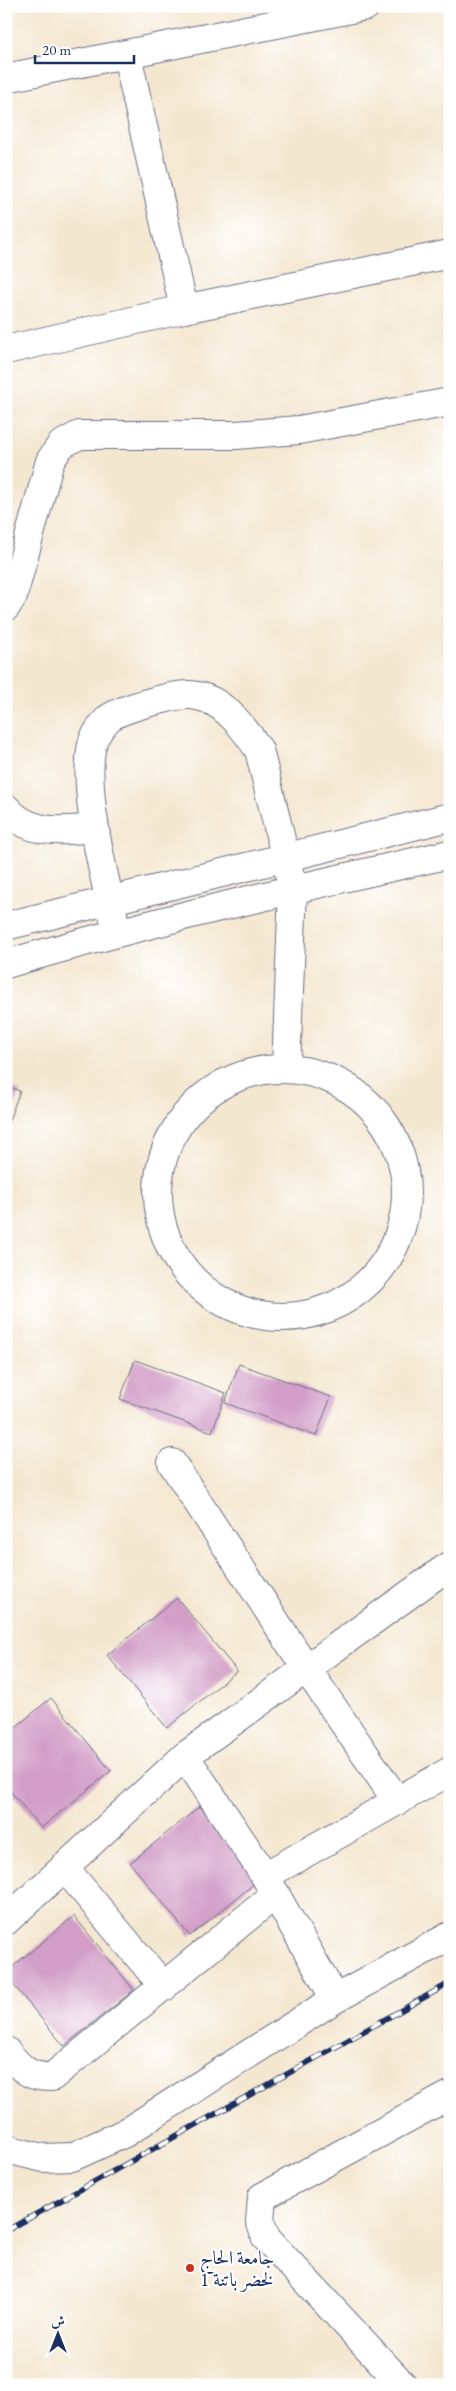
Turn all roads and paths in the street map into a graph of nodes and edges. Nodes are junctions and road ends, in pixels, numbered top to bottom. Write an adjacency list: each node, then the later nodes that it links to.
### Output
1 (366, 6): 2 (street)
2 (127, 55): 3 (street); 5 (street)
3 (6, 78)
4 (450, 254): 5 (street)
5 (184, 309): 6 (street)
6 (6, 350)
7 (450, 402): 8 (street)
8 (6, 607)
9 (6, 808): 11 (street)
10 (450, 817): 13 (street)
11 (96, 828): 13 (street); 15 (street)
12 (450, 854): 14 (street)
13 (286, 857): 14 (street); 15 (street)
14 (293, 888): 17 (street); 19 (street)
15 (109, 901): 16 (street); 17 (street)
16 (6, 926)
17 (117, 932): 18 (street)
18 (6, 964)
19 (286, 1069): 19 (street)
20 (172, 1463): 22 (street)
21 (450, 1565): 22 (street)
22 (306, 1668): 23 (street); 25 (street)
23 (185, 1756): 26 (street); 27 (street)
24 (450, 1771): 25 (street)
25 (397, 1801): 27 (street)
26 (64, 1867): 28 (street); 30 (street)
27 (271, 1885): 30 (street); 31 (street)
28 (6, 1920)
29 (450, 1936): 31 (street)
30 (164, 1987): 32 (street)
31 (335, 1998): 34 (street)
32 (6, 2051)
33 (445, 2105): 35 (street)
34 (6, 2147)
35 (403, 2385)

